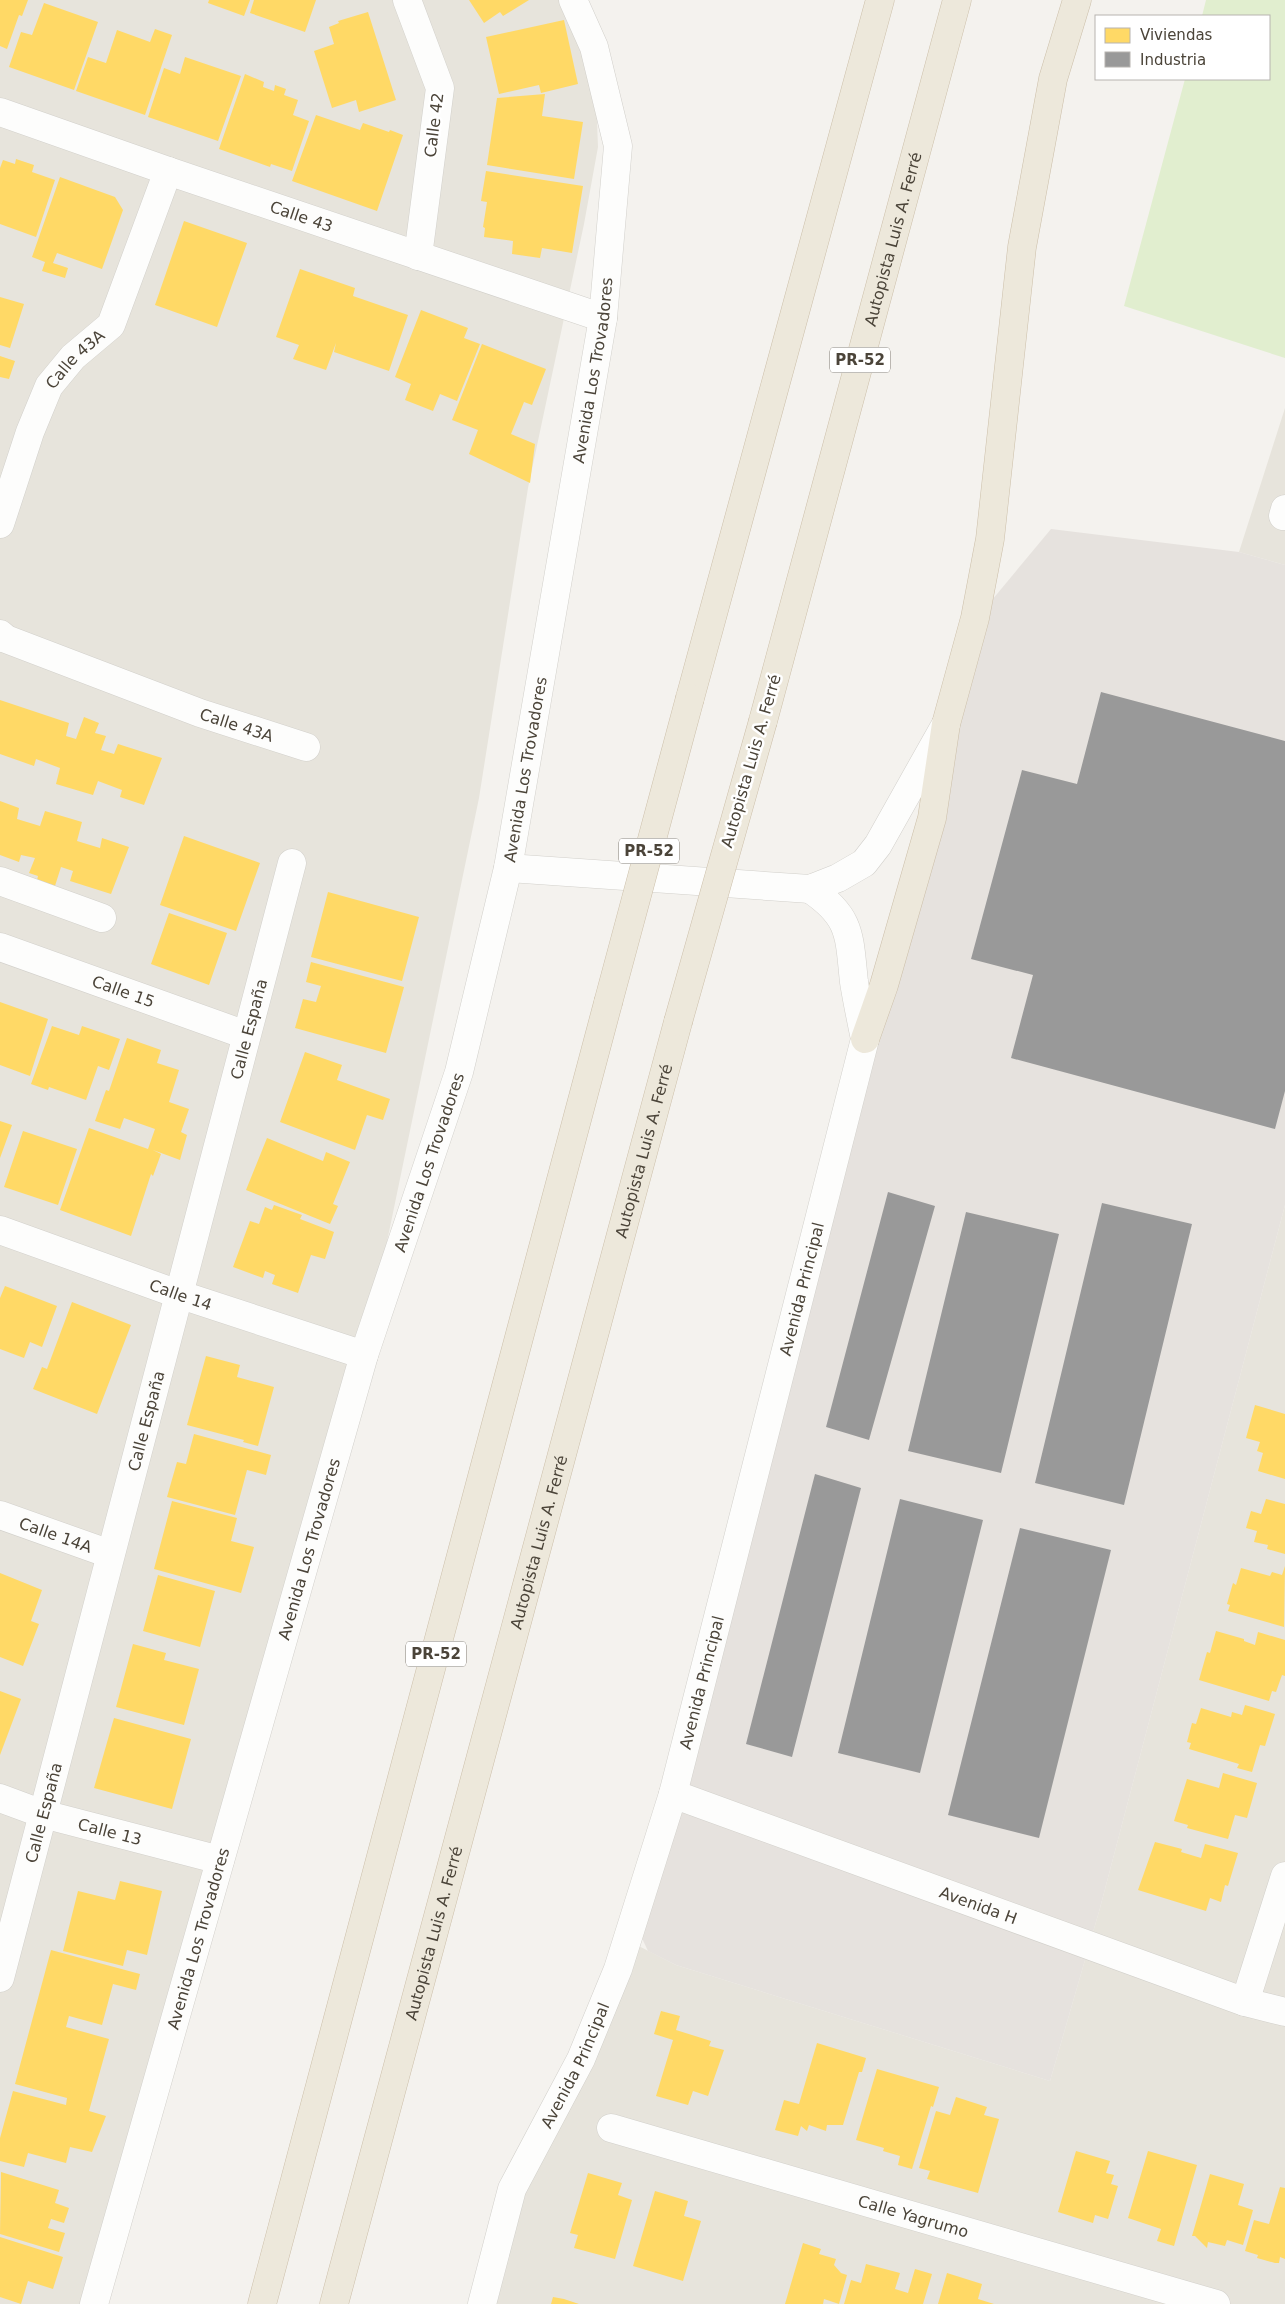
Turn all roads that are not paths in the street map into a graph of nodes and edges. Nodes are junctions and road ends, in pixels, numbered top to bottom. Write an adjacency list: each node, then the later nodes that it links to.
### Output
1 (408, 0): 8 (street, Calle 42)
2 (574, 0): 9 (street, Avenida Los Trovadores)
3 (880, 0): 39 (highway, PR-52, bridge)
4 (957, 0): 40 (highway, Autopista Luis A. Ferré / PR-52, bridge)
5 (1077, 0): 14 (highway)
6 (0, 112): 7 (street, Calle 43)
7 (168, 171): 8 (street, Calle 43); 12 (street, Calle 43A)
8 (418, 256): 9 (street, Calle 43)
9 (603, 318): 17 (street, Avenida Los Trovadores)
10 (1285, 509): 11 (street)
11 (1285, 516)
12 (0, 524)
13 (0, 634): 15 (street, Calle 43A)
14 (946, 724): 19 (street); 23 (highway)
15 (306, 746)
16 (292, 863): 22 (street, Calle España)
17 (508, 868): 19 (street); 26 (street, Avenida Los Trovadores)
18 (0, 881): 20 (street)
19 (810, 889): 23 (street)
20 (102, 918)
21 (0, 947): 22 (street, Calle 15)
22 (246, 1036): 25 (street, Calle España)
23 (865, 1039): 29 (street, Avenida Principal)
24 (0, 1230): 25 (street, Calle 14)
25 (178, 1294): 26 (street, Calle 14); 28 (street, Calle España)
26 (364, 1354): 32 (street, Avenida Los Trovadores)
27 (0, 1515): 28 (street, Calle 14A)
28 (110, 1554): 31 (street, Calle España)
29 (673, 1794): 35 (street, Avenida H); 41 (street, Avenida Principal)
30 (0, 1798): 31 (street, Calle 13)
31 (43, 1814): 32 (street, Calle 13); 34 (street, Calle España)
32 (220, 1860): 38 (street, Avenida Los Trovadores)
33 (1285, 1876): 35 (street)
34 (0, 1978)
35 (1245, 2002): 36 (street, Avenida H)
36 (1285, 2012)
37 (611, 2128): 42 (street, Calle Yagrumo)
38 (94, 2304)
39 (262, 2304)
40 (334, 2304)
41 (482, 2304)
42 (1216, 2304)

